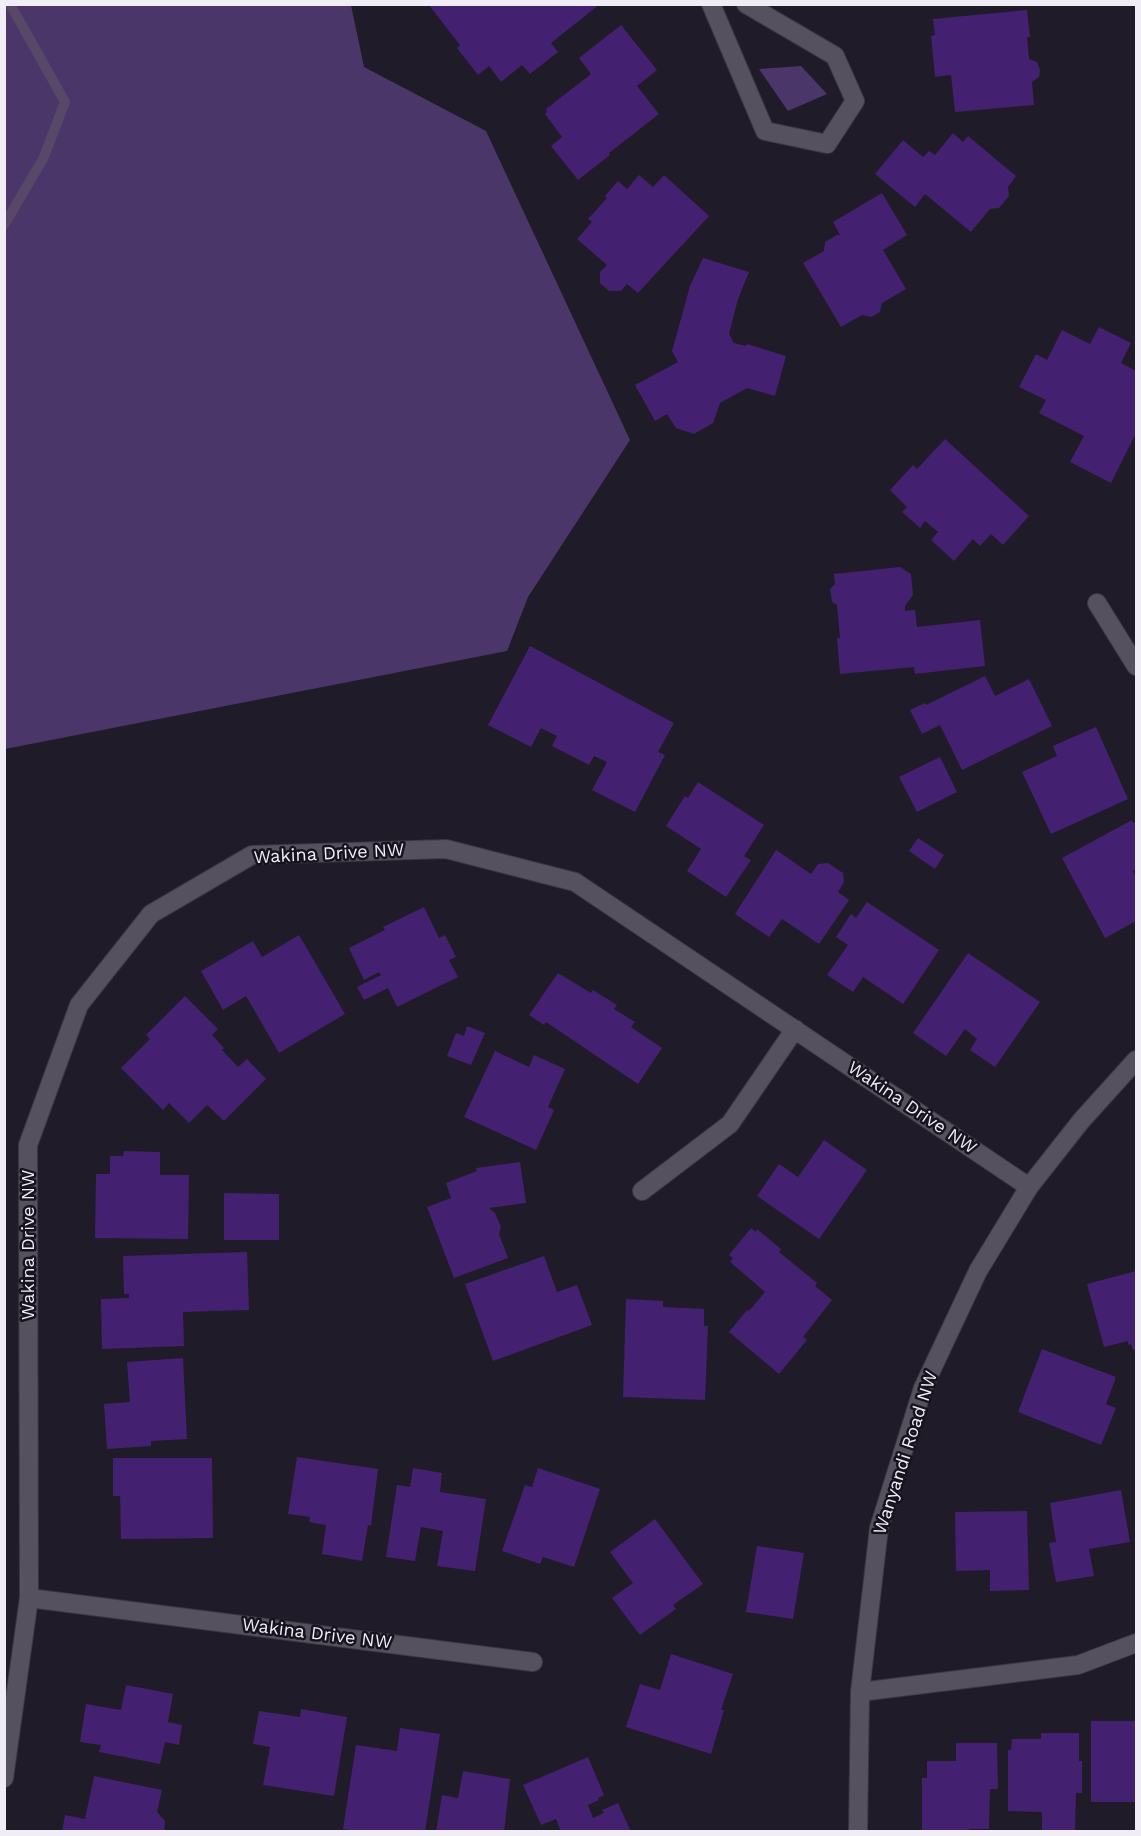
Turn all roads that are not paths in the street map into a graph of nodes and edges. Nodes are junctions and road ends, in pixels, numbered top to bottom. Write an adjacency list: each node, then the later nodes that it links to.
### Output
1 (711, 4): 2 (street)
2 (746, 4)
3 (1097, 603): 4 (street)
4 (1137, 666)
5 (795, 1029): 7 (street, Wakina Drive NW); 8 (street); 9 (street, Wakina Drive NW)
6 (1137, 1060): 7 (street, Wanyandi Road NW)
7 (1029, 1187): 12 (street, Wanyandi Road NW)
8 (642, 1191)
9 (29, 1598): 11 (street, Wakina Drive NW); 13 (street, Wakina Drive NW)
10 (1137, 1643): 12 (street)
11 (532, 1662)
12 (860, 1692): 14 (street, Wanyandi Road NW)
13 (4, 1778)
14 (858, 1832)

